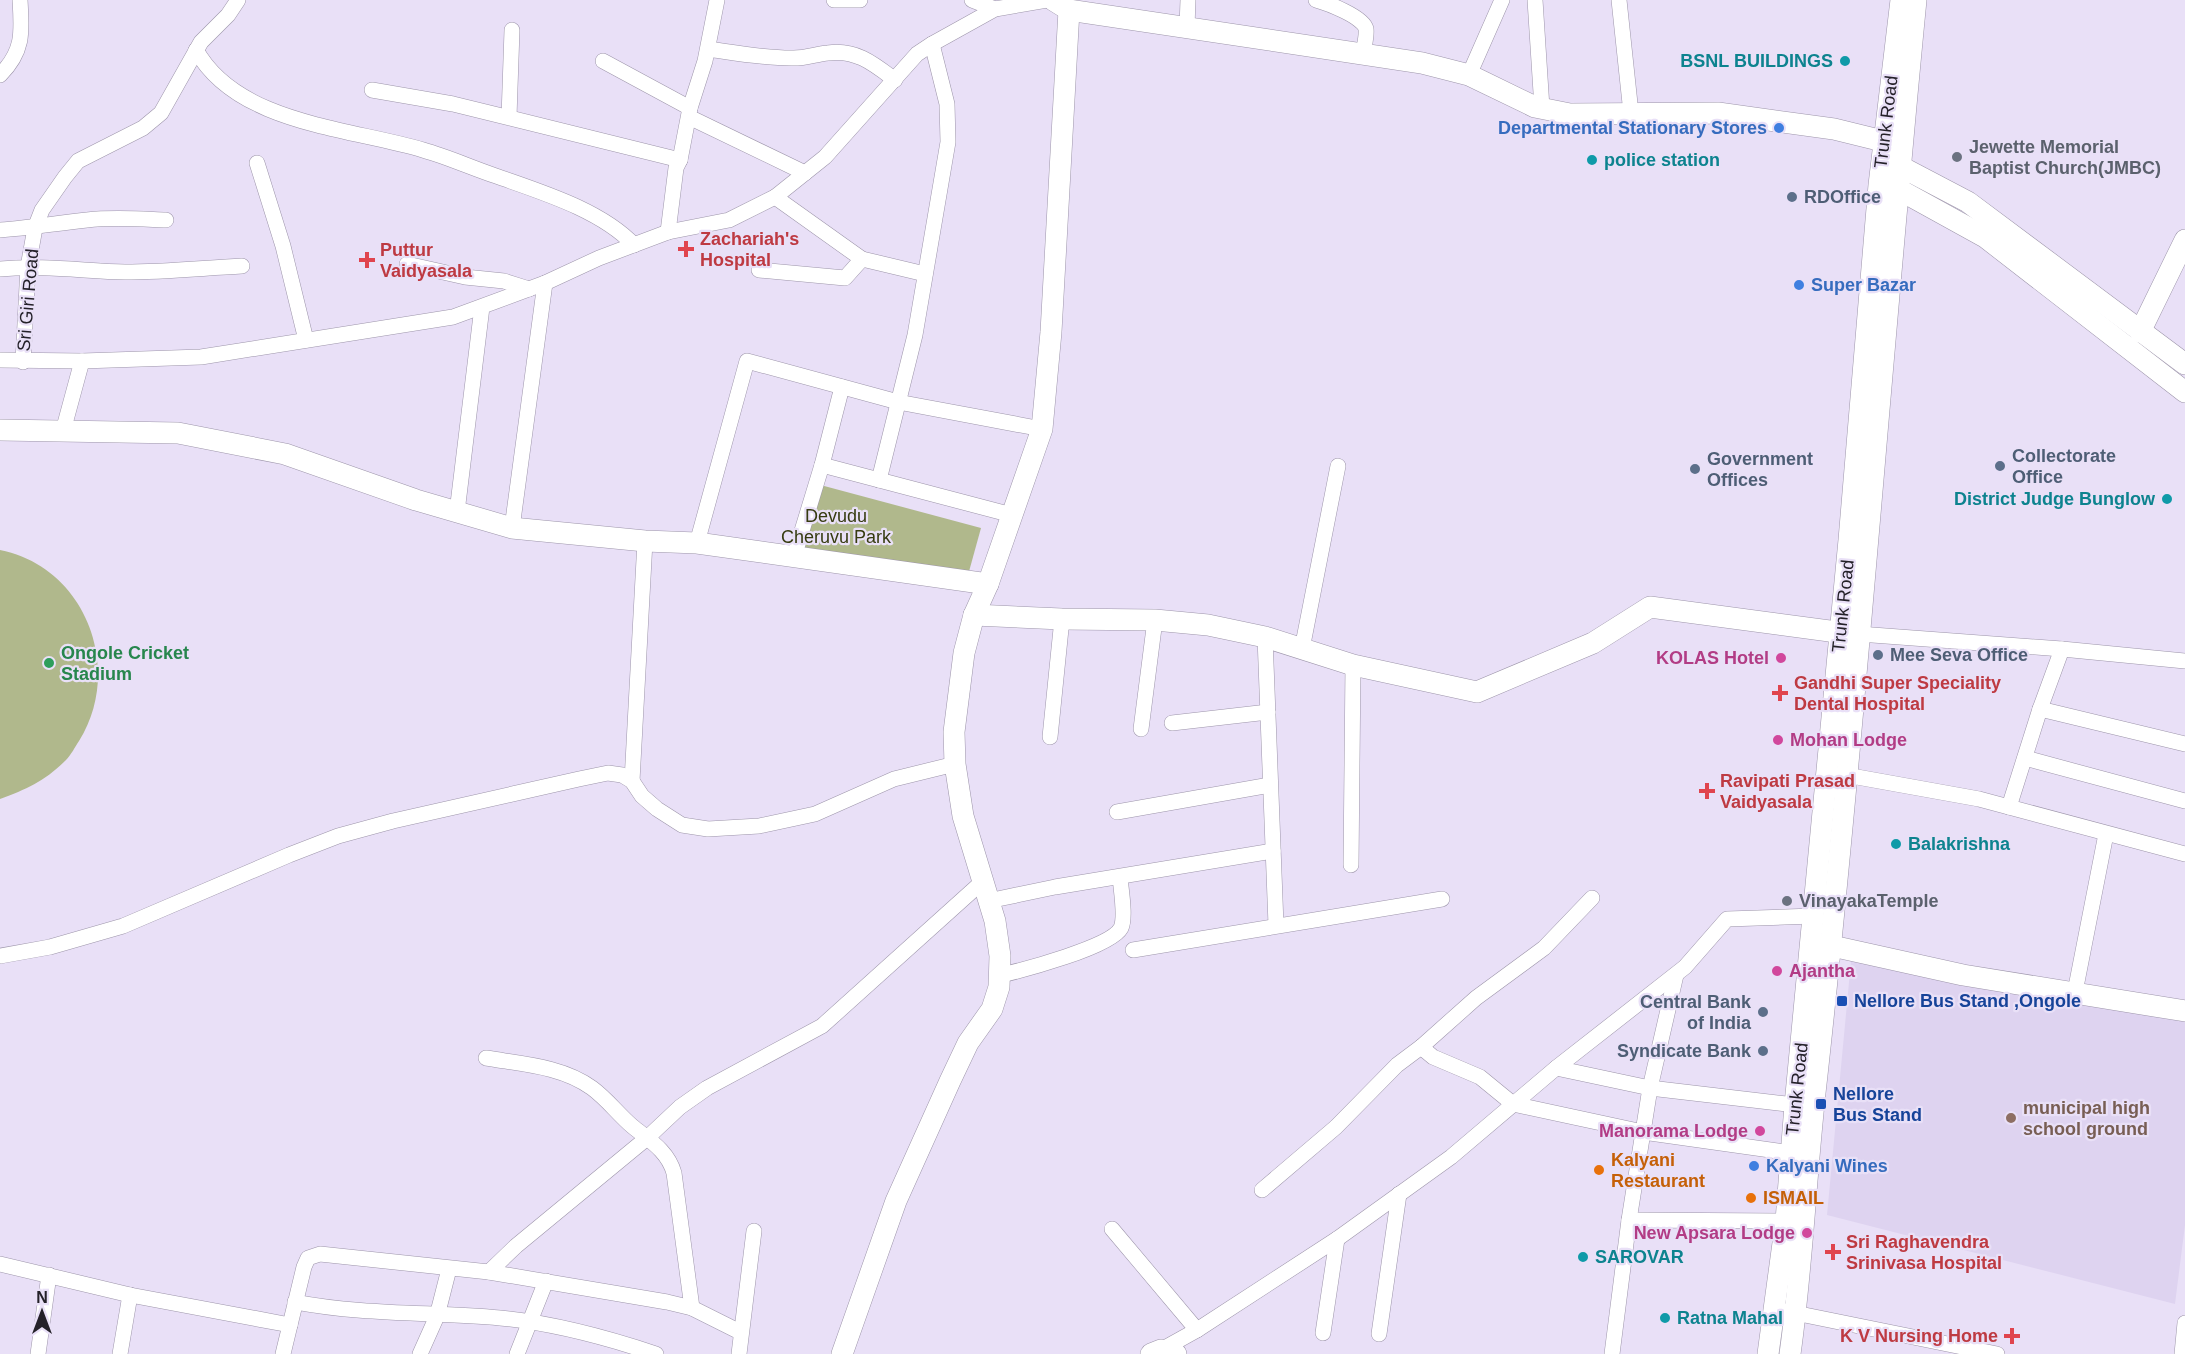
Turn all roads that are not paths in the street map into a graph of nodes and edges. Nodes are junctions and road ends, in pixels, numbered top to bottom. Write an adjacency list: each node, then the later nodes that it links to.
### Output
1 (20, 0): 24 (street)
2 (238, 0): 21 (street, Sri Giri Road)
3 (717, 0): 20 (street)
4 (834, 0): 5 (street)
5 (860, 0)
6 (972, 0): 16 (street)
7 (1047, 0): 16 (street)
8 (1188, 0): 17 (street)
9 (1316, 0): 22 (street)
10 (1502, 0): 25 (street)
11 (1535, 0): 28 (street)
12 (1619, 0): 30 (street)
13 (1901, 0): 32 (street, Trunk Road)
14 (1916, 0): 32 (street)
15 (1061, 5): 17 (street); 63 (street)
16 (995, 9): 19 (street)
17 (1187, 27): 22 (street)
18 (512, 30): 31 (street)
19 (932, 44): 26 (street); 50 (street)
20 (708, 49): 26 (street); 29 (street)
21 (196, 50): 39 (street, Sri Giri Road); 43 (street)
22 (1363, 54): 25 (street)
23 (603, 61): 29 (street)
24 (0, 75)
25 (1469, 75): 28 (street)
26 (895, 80): 35 (street)
27 (372, 90): 31 (street)
28 (1542, 108): 30 (street)
29 (690, 113): 33 (street); 35 (street)
30 (1631, 113): 32 (street)
31 (508, 117): 33 (street)
32 (1892, 152): 36 (street, Trunk Road); 54 (street)
33 (680, 160): 41 (street)
34 (257, 163): 55 (street)
35 (805, 173): 37 (street)
36 (1889, 187): 61 (street); 79 (street, Trunk Road)
37 (775, 197): 41 (street); 44 (street)
38 (166, 220): 39 (street)
39 (35, 228): 40 (street); 47 (street, Sri Giri Road)
40 (0, 230)
41 (668, 232): 43 (street)
42 (2185, 240): 54 (street)
43 (634, 245): 51 (street)
44 (862, 259): 49 (street); 50 (street)
45 (407, 264): 52 (street)
46 (242, 266): 47 (street)
47 (28, 267): 48 (street); 57 (street, Sri Giri Road)
48 (0, 270)
49 (759, 270)
50 (925, 274): 62 (street)
51 (545, 283): 52 (street); 71 (street)
52 (529, 289): 53 (street)
53 (482, 307): 55 (street); 69 (street)
54 (2140, 332): 59 (street)
55 (306, 340): 58 (street)
56 (0, 360): 57 (street)
57 (23, 362): 58 (street)
58 (82, 362): 65 (street)
59 (2185, 364)
60 (842, 387): 62 (street); 66 (street); 73 (street)
61 (2185, 392)
62 (898, 402): 63 (street); 68 (street)
63 (1042, 429): 70 (street)
64 (0, 430): 65 (street)
65 (63, 431): 69 (street)
66 (822, 465): 68 (street); 74 (street)
67 (1338, 466): 81 (street)
68 (879, 480): 70 (street)
69 (457, 512): 71 (street)
70 (1012, 516): 75 (street)
71 (512, 528): 72 (street)
72 (645, 541): 73 (street); 94 (street)
73 (698, 543): 74 (street)
74 (794, 556): 75 (street)
75 (988, 584): 76 (street)
76 (974, 615): 77 (street); 92 (street)
77 (1062, 619): 78 (street); 89 (street)
78 (1155, 620): 80 (street); 88 (street)
79 (1850, 633): 82 (street); 84 (street); 93 (street); 107 (street, Trunk Road)
80 (1265, 638): 81 (street); 86 (street)
81 (1302, 649): 84 (street)
82 (2062, 649): 83 (street); 85 (street)
83 (2185, 661)
84 (1353, 665): 102 (street)
85 (2040, 709): 90 (street); 91 (street)
86 (1268, 712): 87 (street); 95 (street)
87 (1172, 723)
88 (1141, 729)
89 (1050, 737)
90 (2185, 744)
91 (2025, 758): 96 (street); 97 (street)
92 (956, 764): 94 (street); 104 (street)
93 (1846, 775): 97 (street); 109 (street)
94 (632, 781): 111 (street)
95 (1270, 785): 98 (street); 100 (street)
96 (2185, 801)
97 (2009, 807): 99 (street)
98 (1117, 812)
99 (2106, 834): 101 (street); 114 (street)
100 (1273, 851): 103 (street); 108 (street)
101 (2185, 854)
102 (1351, 865)
103 (1120, 877): 104 (street); 112 (street)
104 (985, 891): 112 (street); 123 (street)
105 (1592, 898): 116 (street)
106 (1442, 899): 108 (street)
107 (1814, 916): 109 (street, Trunk Road); 113 (street)
108 (1276, 925): 110 (street)
109 (1822, 946): 114 (street); 121 (street, Trunk Road); 140 (street)
110 (1133, 950)
111 (0, 956)
112 (1001, 975): 157 (street)
113 (1676, 975): 118 (street); 119 (street)
114 (2075, 992): 115 (street)
115 (2185, 1011)
116 (1421, 1047): 120 (street); 125 (street)
117 (486, 1058): 123 (street)
118 (1556, 1068): 119 (street); 120 (street)
119 (1650, 1088): 121 (street); 122 (street)
120 (1513, 1104): 122 (street); 126 (street)
121 (1795, 1105): 124 (street, Trunk Road)
122 (1643, 1132): 124 (street); 127 (street)
123 (647, 1138): 134 (street); 139 (street)
124 (1791, 1153): 128 (street, Trunk Road)
125 (1262, 1190)
126 (1399, 1194): 131 (street); 148 (street)
127 (1629, 1220): 128 (street); 158 (street)
128 (1786, 1221): 140 (street, Trunk Road)
129 (1112, 1229): 145 (street)
130 (754, 1231): 146 (street)
131 (1337, 1239): 145 (street); 147 (street)
132 (0, 1263): 135 (street)
133 (449, 1269): 134 (street); 138 (street); 141 (street)
134 (489, 1272): 136 (street)
135 (49, 1275): 137 (street); 150 (street)
136 (546, 1281): 139 (street); 142 (street)
137 (130, 1295): 144 (street); 151 (street)
138 (295, 1302): 141 (street); 144 (street)
139 (692, 1308): 146 (street)
140 (1786, 1311): 159 (street, Trunk Road); 160 (street); 161 (street)
141 (437, 1316): 142 (street); 153 (street)
142 (530, 1322): 154 (street); 155 (street)
143 (2185, 1323): 162 (street)
144 (290, 1324): 152 (street)
145 (1197, 1330): 149 (street)
146 (740, 1332): 156 (street)
147 (1323, 1333)
148 (1379, 1334)
149 (1163, 1353)
150 (38, 1354)
151 (120, 1354)
152 (283, 1354)
153 (420, 1354)
154 (517, 1354)
155 (656, 1354)
156 (739, 1354)
157 (842, 1354)
158 (1612, 1354)
159 (1768, 1354)
160 (1790, 1354)
161 (1995, 1354)
162 (2182, 1354)

